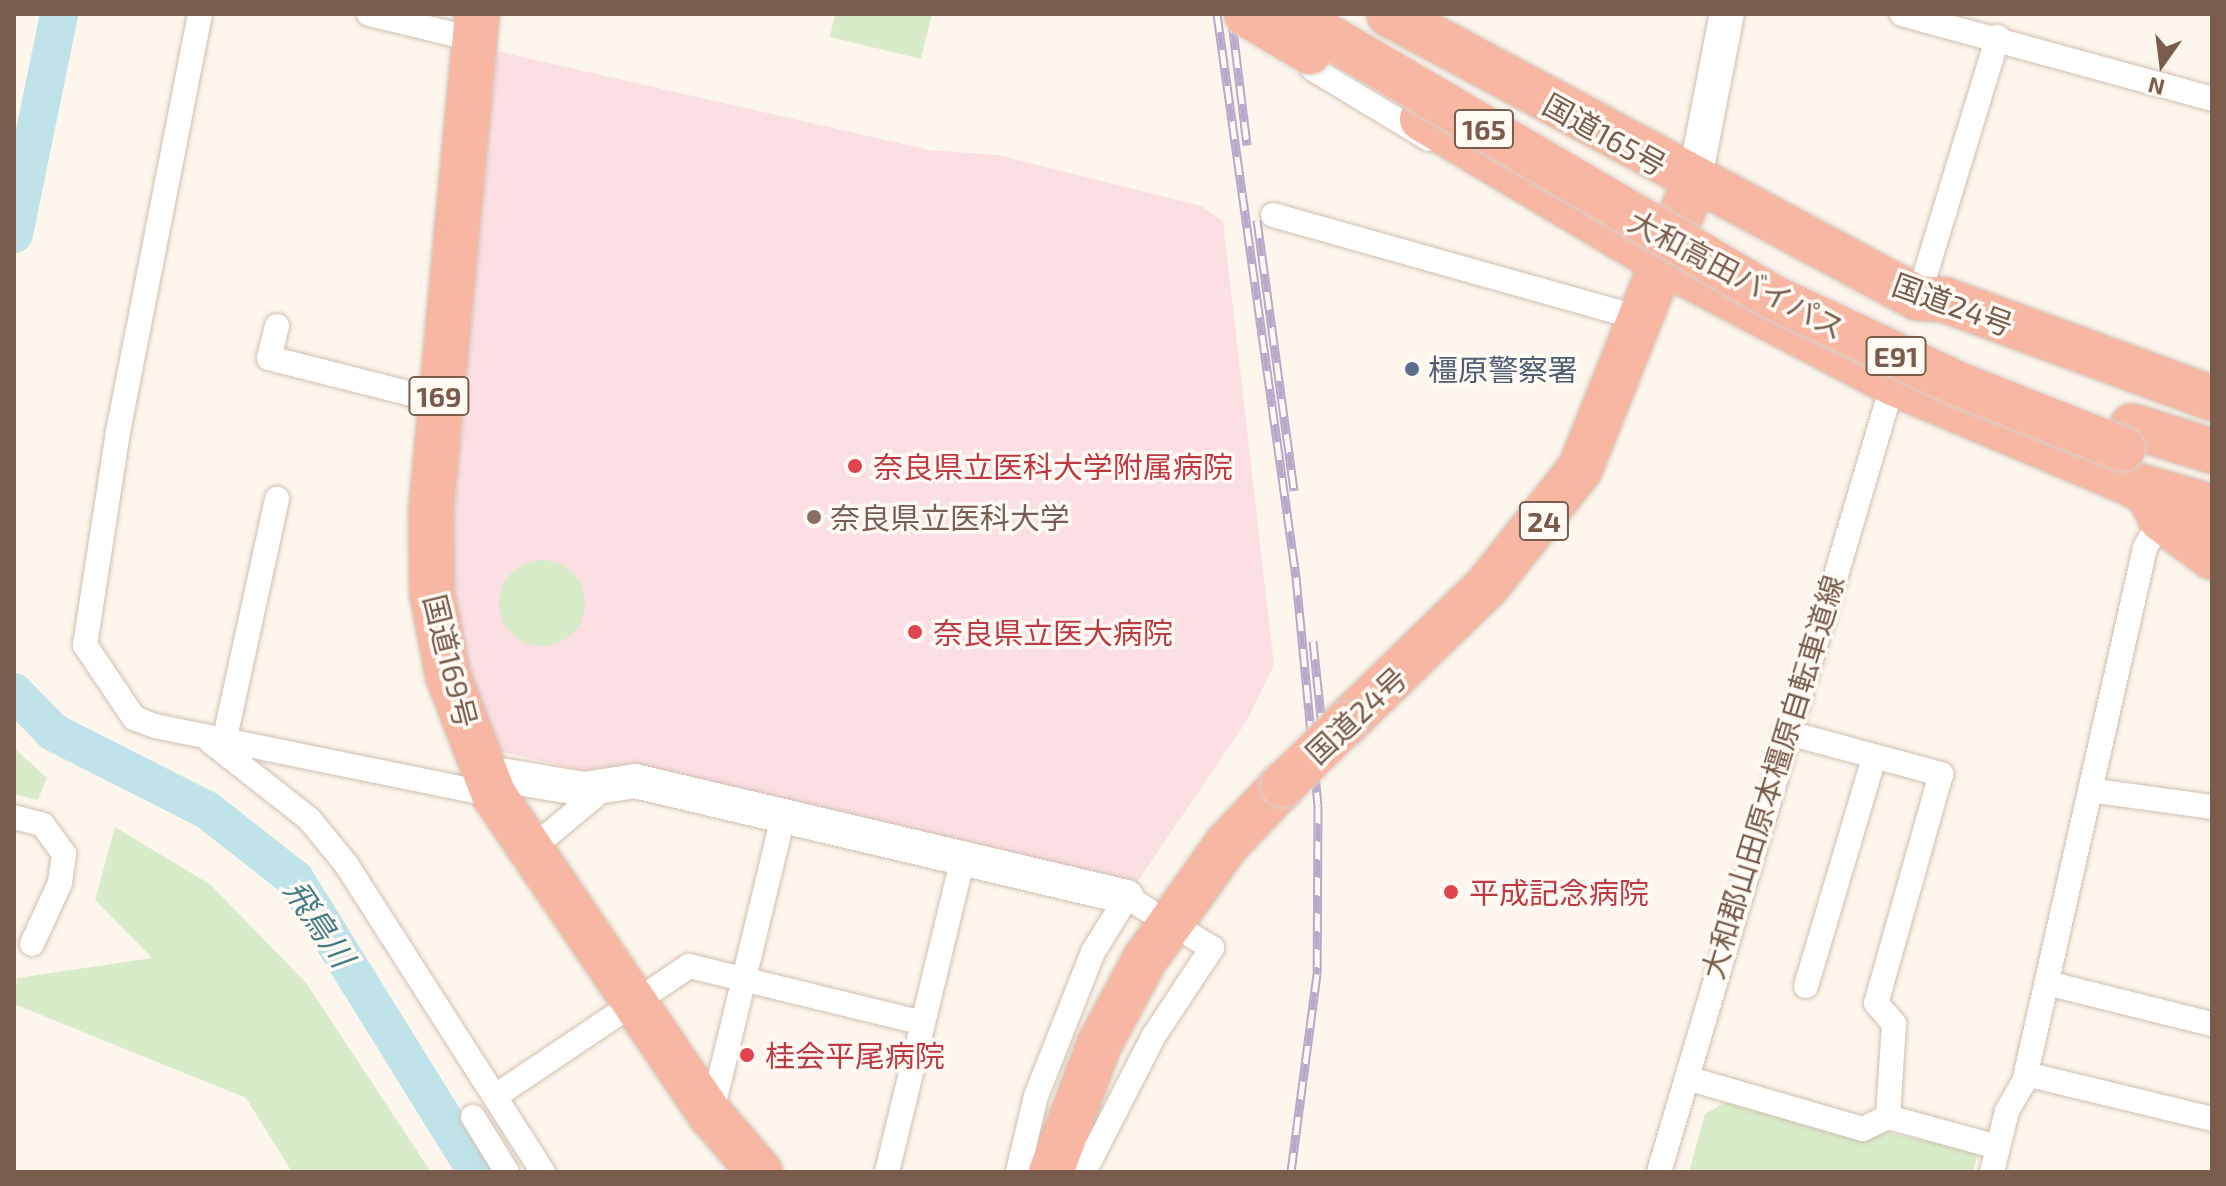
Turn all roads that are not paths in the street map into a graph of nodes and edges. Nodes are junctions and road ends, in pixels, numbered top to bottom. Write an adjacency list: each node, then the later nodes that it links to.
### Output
1 (200, 14): 32 (street)
2 (369, 14): 9 (street)
3 (1246, 14): 15 (highway, 165, bridge)
4 (1290, 14): 16 (highway, 大和高田バイパス / 165, bridge)
5 (1344, 14): 16 (highway, 大和高田バイパス / 165)
6 (1389, 14): 10 (highway, 国道165号 / 165)
7 (1727, 14): 16 (street)
8 (1902, 14): 11 (street)
9 (475, 26): 22 (highway, 国道169号 / 169)
10 (1434, 28): 16 (highway, 国道165号 / 165)
11 (1998, 37): 13 (street); 17 (street)
12 (1313, 69): 15 (street)
13 (2212, 99)
14 (1273, 215): 18 (street)
15 (1595, 222): 16 (highway, 165)
16 (1682, 226): 17 (highway, 国道24号); 18 (highway, 国道24号 / 24); 20 (highway); 24 (highway, 大和高田バイパス / E91); 25 (highway, 大和高田バイパス / E91, bridge)
17 (1918, 298): 20 (highway); 21 (highway, 国道24号); 23 (highway)
18 (1642, 319): 66 (highway, 国道24号 / 24, bridge)
19 (277, 326): 22 (street)
20 (1893, 383): 26 (highway); 31 (street, 大和郡山田原本橿原自転車道線)
21 (2212, 398)
22 (439, 401): 34 (highway, 国道169号 / 169)
23 (2212, 421)
24 (2212, 451)
25 (2212, 478)
26 (2132, 484): 28 (highway); 29 (highway)
27 (277, 499): 32 (street)
28 (2212, 507)
29 (2161, 519): 30 (highway); 36 (street)
30 (2212, 557)
31 (1785, 732): 33 (street); 52 (street, 大和郡山田原本橿原自転車道線)
32 (216, 741): 34 (street); 53 (street)
33 (1874, 758): 47 (street); 56 (street)
34 (489, 783): 35 (street); 40 (highway, 国道169号 / 169)
35 (608, 785): 38 (street); 40 (street)
36 (2096, 791): 37 (street); 46 (street)
37 (2212, 807)
38 (784, 814): 41 (street); 45 (street)
39 (14, 817): 44 (street)
40 (531, 849): 48 (highway, 国道169号 / 169)
41 (963, 857): 42 (street); 49 (street)
42 (1137, 904): 65 (street)
43 (1192, 936): 67 (street)
44 (32, 944)
45 (744, 980): 48 (street); 49 (street); 54 (street)
46 (2047, 983): 50 (street); 51 (street)
47 (1806, 986)
48 (634, 1004): 53 (street); 54 (highway, 国道169号 / 169)
49 (922, 1023): 64 (street)
50 (2212, 1024)
51 (2026, 1074): 57 (street); 59 (street)
52 (1687, 1078): 56 (street); 68 (street, 大和郡山田原本橿原自転車道線)
53 (497, 1095): 58 (street)
54 (711, 1115): 63 (highway, 国道169号 / 169)
55 (473, 1117): 60 (street)
56 (1888, 1117): 59 (street)
57 (2212, 1119)
58 (515, 1126): 61 (street); 62 (street)
59 (1998, 1147): 69 (street)
60 (507, 1172)
61 (524, 1172)
62 (543, 1172)
63 (760, 1172)
64 (887, 1172)
65 (1018, 1172)
66 (1051, 1172)
67 (1084, 1172)
68 (1659, 1172)
69 (1992, 1172)

